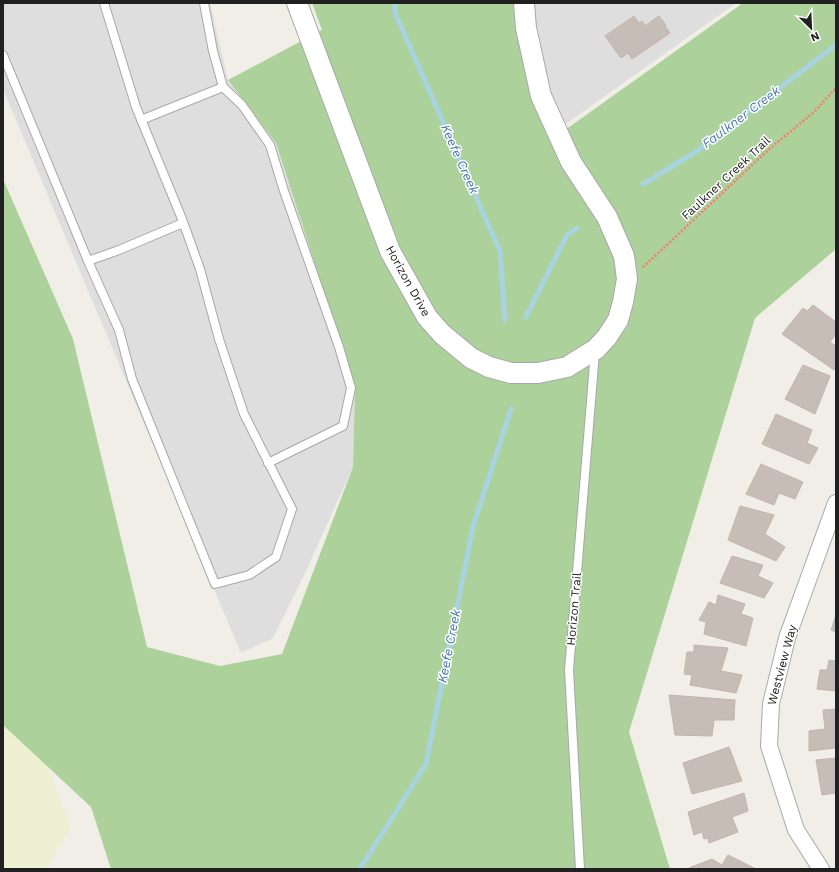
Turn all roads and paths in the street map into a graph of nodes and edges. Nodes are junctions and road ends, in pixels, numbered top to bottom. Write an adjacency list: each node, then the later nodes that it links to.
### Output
1 (104, 3): 8 (lane)
2 (204, 3): 6 (lane)
3 (297, 3): 12 (street, Horizon Drive)
4 (524, 3): 11 (street, Horizon Drive)
5 (3, 55): 10 (lane)
6 (223, 87): 8 (lane); 13 (lane)
7 (836, 88): 11 (path, Faulkner Creek Trail)
8 (141, 120): 9 (lane)
9 (183, 223): 10 (lane); 13 (lane)
10 (88, 261): 13 (lane)
11 (627, 279): 12 (street, Horizon Drive)
12 (596, 349): 15 (lane, Horizon Trail)
13 (268, 463)
14 (836, 502): 16 (street, Westview Way)
15 (580, 869)
16 (821, 869)

